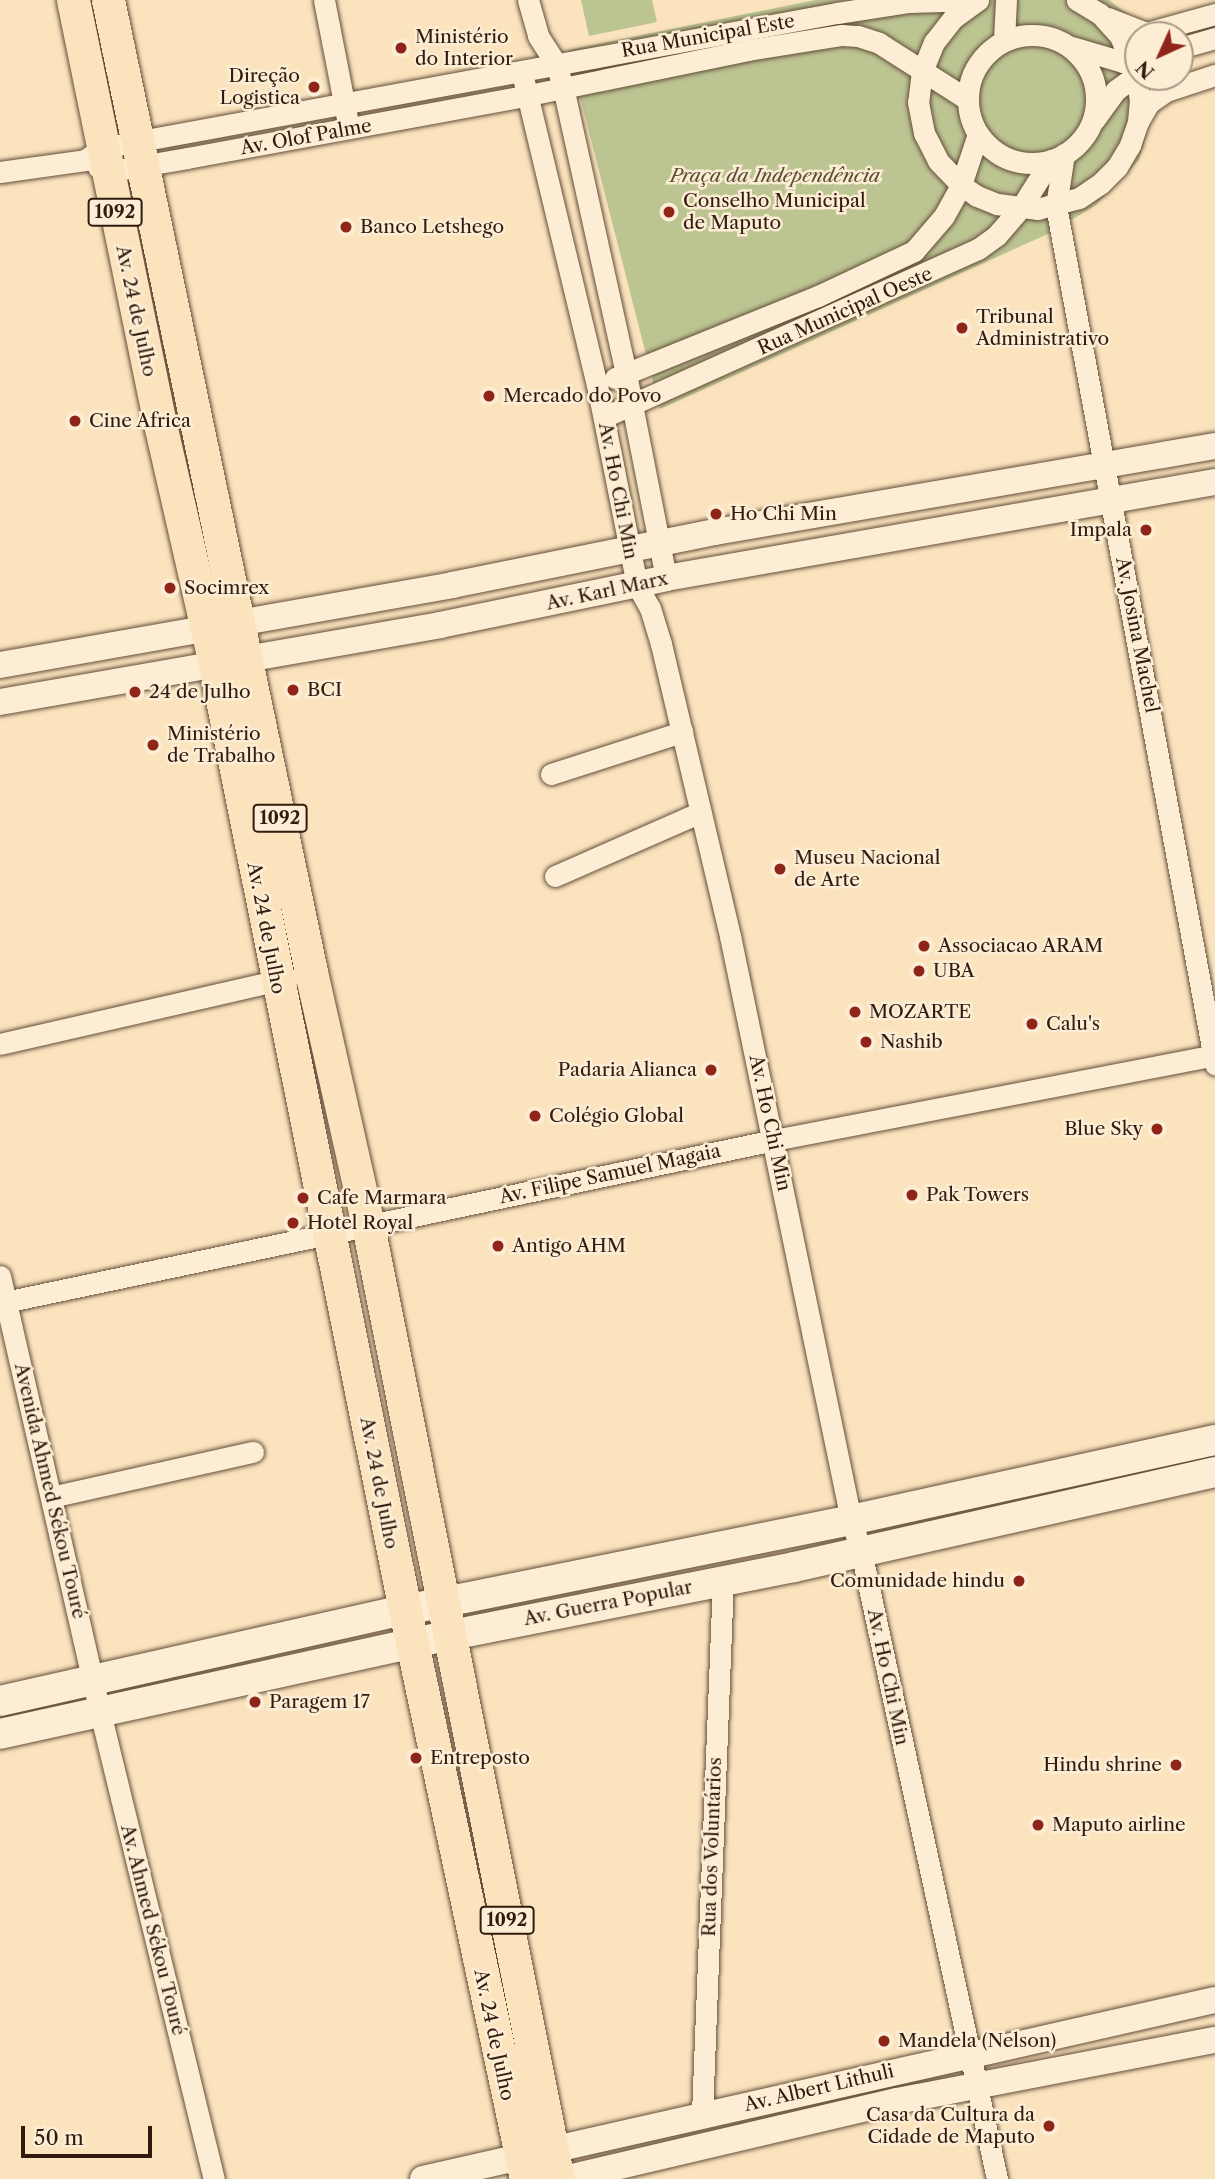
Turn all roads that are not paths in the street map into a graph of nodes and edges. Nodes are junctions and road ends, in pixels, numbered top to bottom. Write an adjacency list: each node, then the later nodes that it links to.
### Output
1 (72, 0): 36 (main road, Av. 24 de Julho / 1092)
2 (108, 0): 34 (main road, Av. 24 de Julho / 1092)
3 (324, 0): 29 (street)
4 (528, 0): 19 (street, Av. Ho Chi Min)
5 (978, 0): 8 (street, Rua Municipal Este); 21 (street)
6 (1006, 0): 13 (street)
7 (1077, 0): 9 (street)
8 (862, 9): 11 (street); 19 (street, Rua Municipal Este)
9 (1100, 14): 10 (street); 14 (street)
10 (1215, 14)
11 (858, 36): 21 (street, Rua Municipal Este); 25 (street, Rua Municipal Este)
12 (1215, 38): 15 (street)
13 (1004, 40): 16 (street); 28 (street)
14 (1124, 44)
15 (1194, 44)
16 (1067, 45): 20 (street); 32 (street)
17 (1215, 51): 18 (street)
18 (1194, 57)
19 (556, 64): 22 (street, Rua Municipal Este); 25 (street, Av. Ho Chi Min)
20 (1124, 64)
21 (922, 71): 28 (street, Rua Municipal Este); 38 (street)
22 (522, 73): 27 (street, Av. Ho Chi Min); 29 (street, Av. Olof Palme)
23 (1215, 75): 30 (street)
24 (1124, 81): 32 (street)
25 (563, 87): 27 (street, Rua Municipal Este); 41 (street, Av. Ho Chi Min)
26 (1139, 91): 30 (street)
27 (528, 96): 31 (street, Av. Olof Palme); 42 (street, Av. Ho Chi Min)
28 (967, 99): 33 (street)
29 (344, 106): 31 (street); 34 (street, Av. Olof Palme)
30 (1138, 122): 39 (street)
31 (350, 129): 34 (street, Av. Olof Palme)
32 (1088, 130): 35 (street)
33 (978, 134): 35 (street); 38 (street, Rua Municipal Oeste)
34 (140, 154): 36 (street, Av. Olof Palme); 53 (main road, Av. 24 de Julho / 1092)
35 (1058, 157): 39 (street, Av. Josina Machel); 40 (street, Rua Municipal Oeste)
36 (98, 160): 37 (street, Av. Olof Palme); 54 (main road, Av. 24 de Julho / 1092)
37 (0, 172)
38 (961, 185): 40 (street); 41 (street, Rua Municipal Oeste)
39 (1056, 206): 40 (street); 46 (street, Av. Josina Machel)
40 (1020, 209): 43 (street, Rua Municipal Oeste)
41 (626, 374): 42 (street, Rua Municipal Oeste); 43 (street, Av. Ho Chi Min)
42 (597, 385): 44 (street, Av. Ho Chi Min)
43 (633, 406): 44 (street, Rua Municipal Oeste); 49 (street, Av. Ho Chi Min)
44 (604, 417): 50 (street, Av. Ho Chi Min)
45 (1215, 446): 46 (street, Av. Karl Marx)
46 (1105, 466): 48 (street, Av. Josina Machel); 49 (street, Av. Karl Marx)
47 (1215, 482): 48 (street, Av. Karl Marx)
48 (1111, 500): 51 (street, Av. Karl Marx); 66 (street, Av. Josina Machel)
49 (659, 545): 50 (street, Av. Karl Marx); 51 (street, Av. Ho Chi Min)
50 (629, 550): 52 (street, Av. Ho Chi Min); 53 (street, Av. Karl Marx)
51 (666, 578): 52 (street, Av. Karl Marx)
52 (637, 585): 55 (street, Av. Karl Marx); 59 (street, Av. Ho Chi Min)
53 (239, 621): 54 (street, Av. Karl Marx); 55 (main road, Av. 24 de Julho / 1092)
54 (206, 627): 56 (street, Av. Karl Marx); 57 (main road, Av. 24 de Julho / 1092)
55 (247, 659): 57 (street, Av. Karl Marx); 63 (main road, Av. 24 de Julho / 1092)
56 (0, 665)
57 (215, 665): 58 (street, Av. Karl Marx); 64 (main road, Av. 24 de Julho / 1092)
58 (0, 702)
59 (682, 732): 60 (street); 61 (street, Av. Ho Chi Min)
60 (551, 774)
61 (701, 812): 62 (street); 67 (street, Av. Ho Chi Min)
62 (555, 876)
63 (311, 972): 64 (street); 68 (main road, Av. 24 de Julho / 1092)
64 (276, 980): 65 (street); 69 (main road, Av. 24 de Julho / 1092)
65 (0, 1044)
66 (1214, 1058): 67 (street, Av. Filipe Samuel Magaia)
67 (774, 1140): 68 (street, Av. Filipe Samuel Magaia); 76 (street, Av. Ho Chi Min)
68 (368, 1225): 69 (street, Av. Filipe Samuel Magaia); 79 (main road, Av. 24 de Julho / 1092)
69 (329, 1232): 71 (street, Av. Filipe Samuel Magaia); 80 (main road, Av. 24 de Julho / 1092)
70 (0, 1276): 71 (street)
71 (3, 1303): 75 (street, Avenida Ahmed Sékou Touré)
72 (1215, 1440): 76 (main road, Av. Guerra Popular)
73 (253, 1452): 75 (street)
74 (1215, 1472): 77 (main road, Av. Guerra Popular)
75 (51, 1497): 83 (street, Avenida Ahmed Sékou Touré)
76 (851, 1520): 77 (street, Av. Ho Chi Min); 79 (main road, Av. Guerra Popular)
77 (861, 1551): 78 (main road, Av. Guerra Popular); 89 (street, Av. Ho Chi Min)
78 (723, 1580): 81 (main road, Av. Guerra Popular); 91 (street, Rua dos Voluntários)
79 (444, 1602): 80 (main road, Av. Guerra Popular); 81 (main road, Av. 24 de Julho)
80 (404, 1610): 82 (main road, Av. 24 de Julho); 83 (main road, Av. Guerra Popular)
81 (452, 1635): 82 (main road, Av. Guerra Popular); 93 (main road, Av. 24 de Julho / 1092)
82 (412, 1643): 85 (main road, Av. Guerra Popular); 92 (main road, Av. 24 de Julho / 1092)
83 (93, 1680): 84 (main road, Av. Guerra Popular); 85 (street, Av. Ahmed Sékou Touré)
84 (0, 1701)
85 (100, 1712): 86 (main road, Av. Guerra Popular); 94 (street, Av. Ahmed Sékou Touré)
86 (0, 1734)
87 (1215, 2000): 89 (street, Av. Albert Lithuli)
88 (1215, 2040): 90 (street, Av. Albert Lithuli)
89 (970, 2053): 90 (street, Av. Ho Chi Min); 91 (street, Av. Albert Lithuli)
90 (980, 2087): 93 (street, Av. Albert Lithuli); 96 (street, Av. Ho Chi Min)
91 (702, 2114): 93 (street, Av. Albert Lithuli)
92 (523, 2168): 93 (street, Av. Albert Lithuli); 95 (street, Av. Albert Lithuli)
93 (558, 2169)
94 (214, 2179)
95 (423, 2179)
96 (997, 2179)

